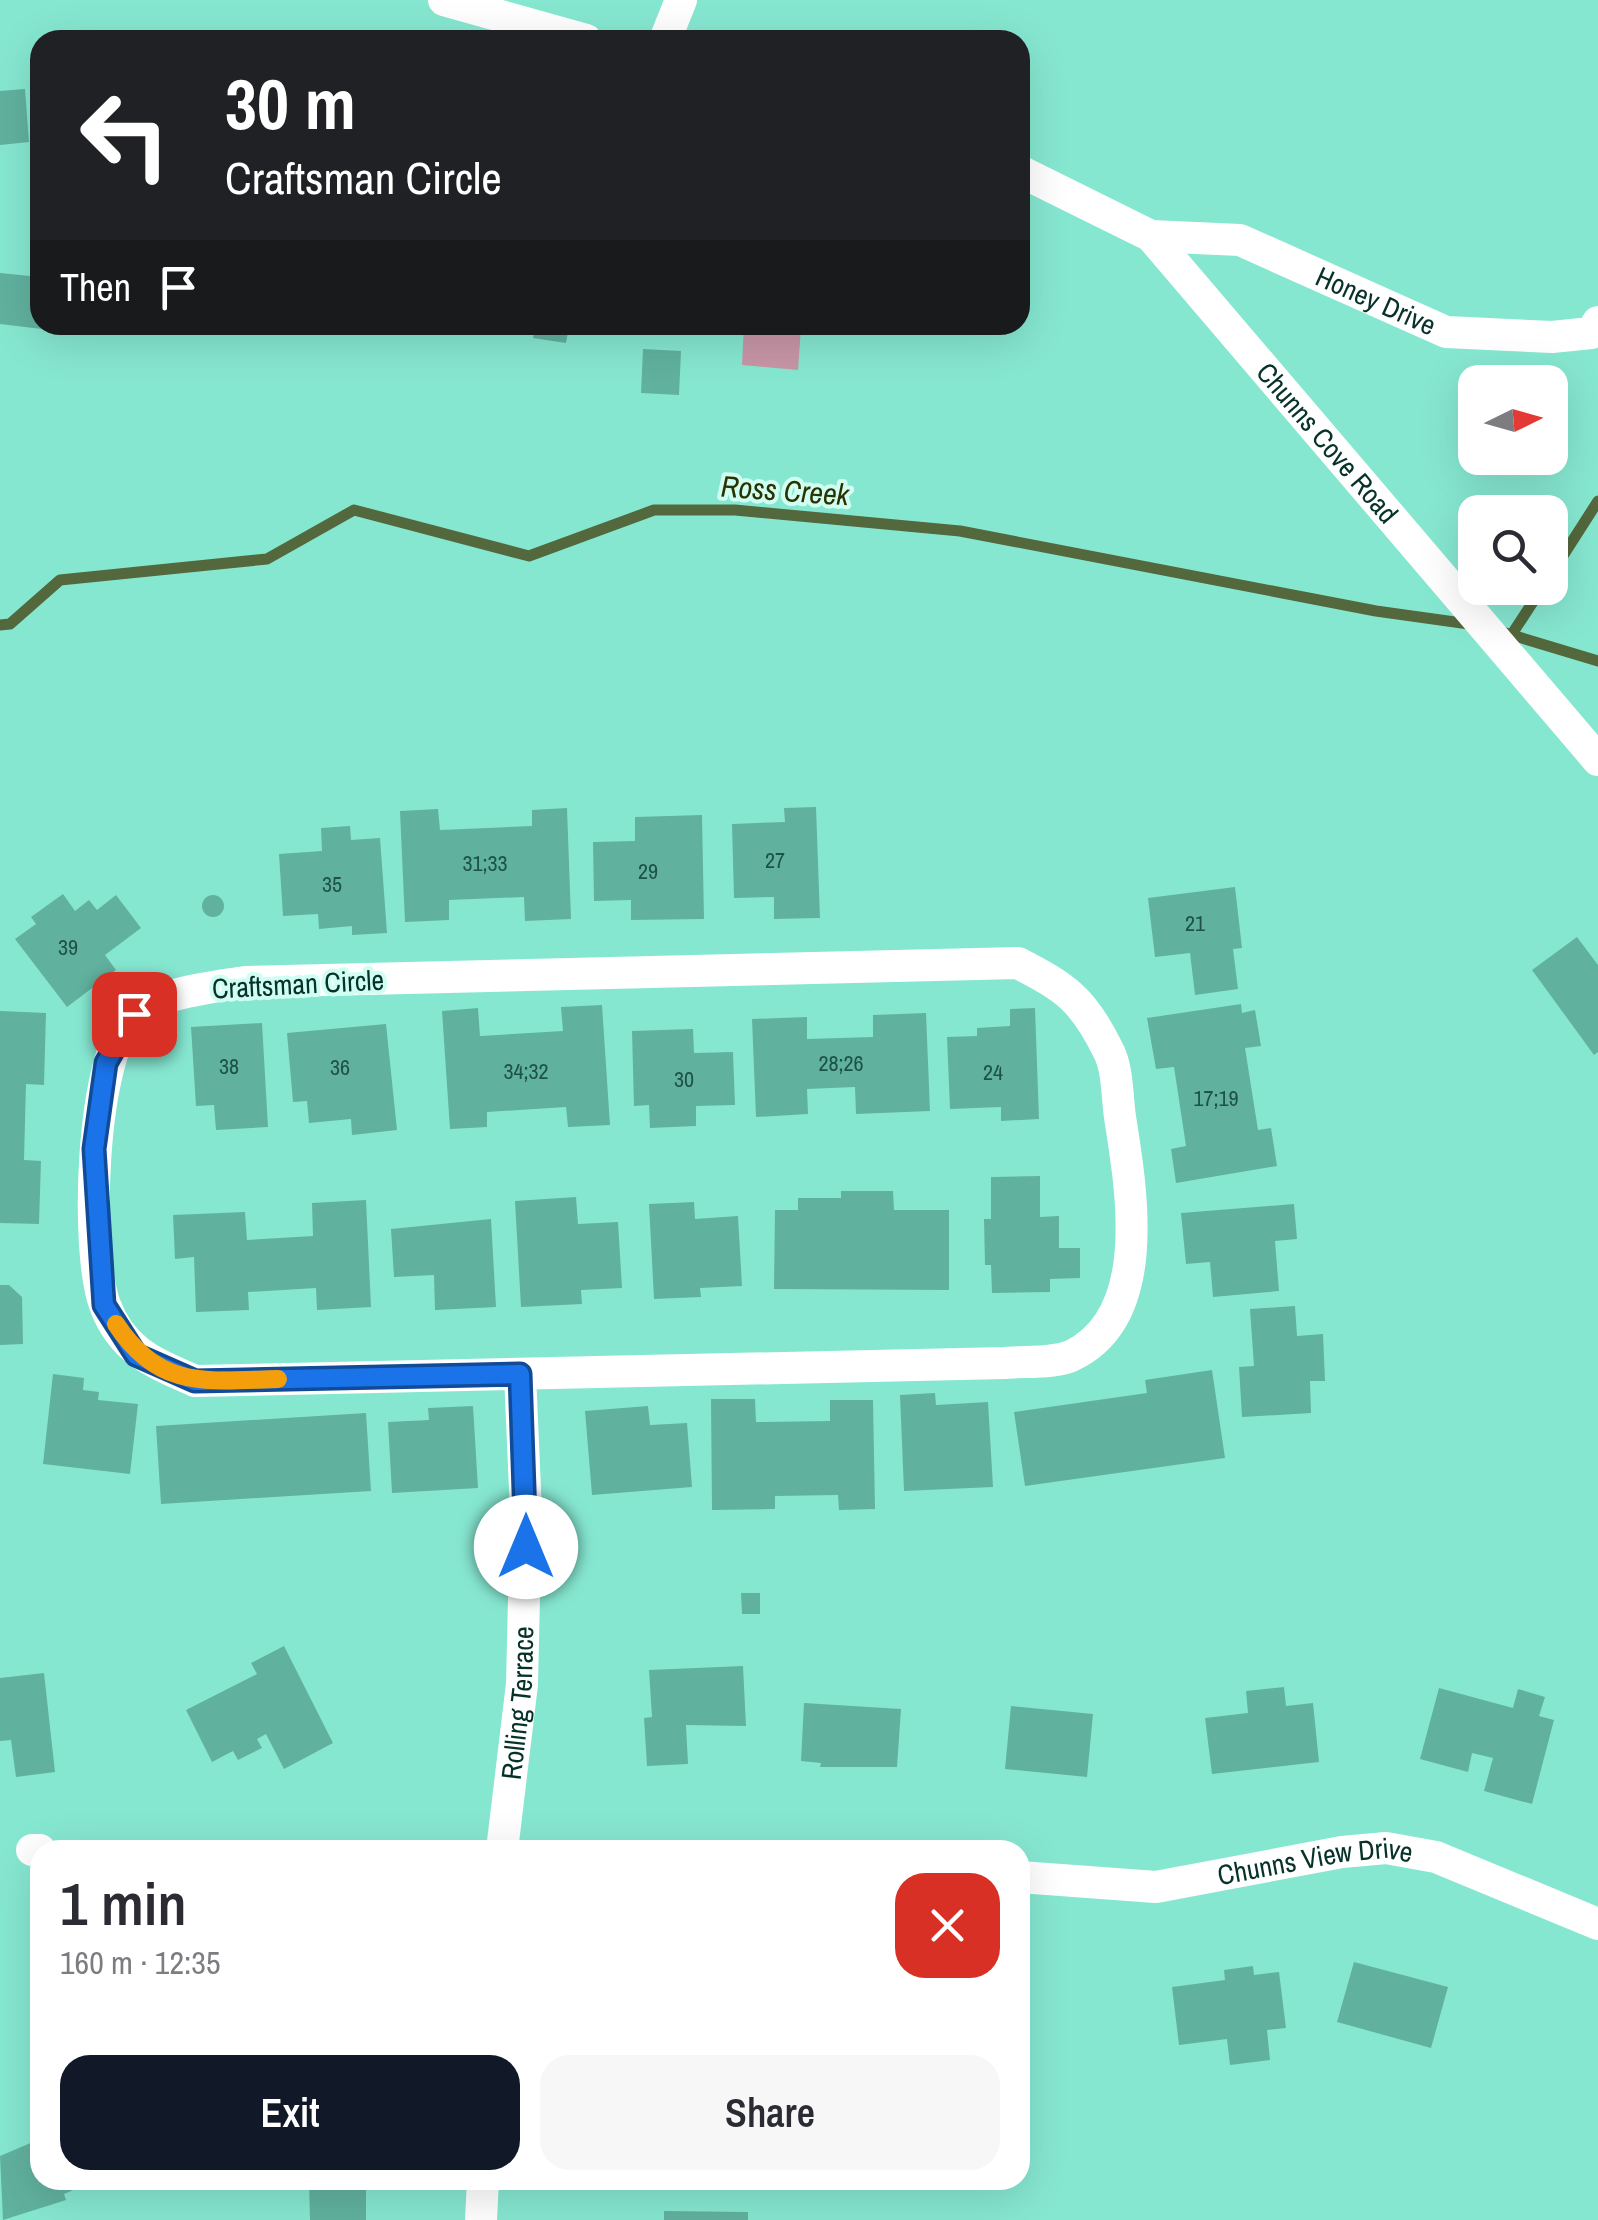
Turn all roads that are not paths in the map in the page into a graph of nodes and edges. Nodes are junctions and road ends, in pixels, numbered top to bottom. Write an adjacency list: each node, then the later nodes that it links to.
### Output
1 (444, 0): 3 (street)
2 (680, 0): 5 (street)
3 (494, 5): 4 (street)
4 (560, 30)
5 (668, 30)
6 (1030, 176): 7 (street, Chunns Cove Road)
7 (1151, 236): 8 (street, Honey Drive); 9 (street, Chunns Cove Road)
8 (1598, 322)
9 (1598, 760)
10 (520, 1374): 10 (street, Craftsman Circle); 11 (street, Rolling Terrace)
11 (503, 1840)
12 (1030, 1878): 13 (street, Chunns View Drive)
13 (1598, 1924)
14 (482, 2190): 15 (street)
15 (481, 2220)

